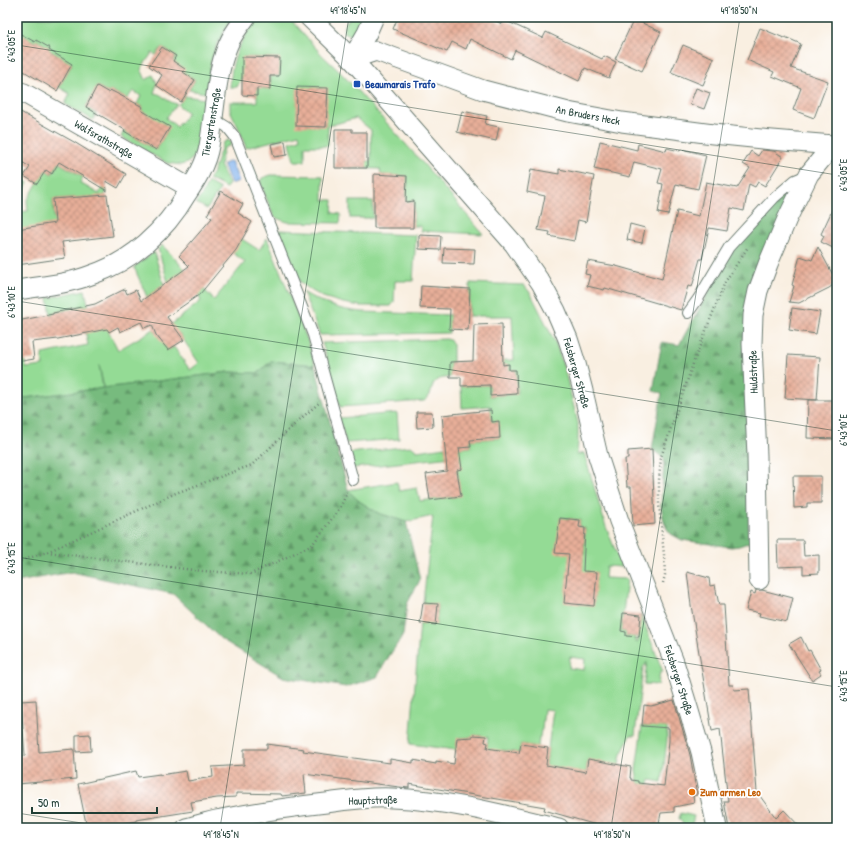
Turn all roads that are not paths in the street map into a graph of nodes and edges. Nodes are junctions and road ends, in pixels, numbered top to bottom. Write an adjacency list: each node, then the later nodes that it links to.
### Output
1 (246, 17): 6 (street, Tiergartenstraße)
2 (309, 17): 4 (street, Felsberger Straße)
3 (374, 17): 4 (street)
4 (352, 59): 7 (street, An Bruders Heck); 14 (street, Felsberger Straße)
5 (17, 90): 9 (street, Wolfsrathstraße)
6 (214, 118): 9 (street, Tiergartenstraße); 12 (lane)
7 (835, 145): 8 (street, Huldstraße)
8 (809, 174): 11 (lane, Huldstraße); 13 (street, Huldstraße)
9 (190, 188): 10 (street, Tiergartenstraße)
10 (17, 290)
11 (688, 314)
12 (353, 480)
13 (759, 580)
14 (712, 803): 17 (street); 18 (street, Felsberger Straße)
15 (186, 828): 16 (street, Hauptstraße)
16 (559, 828)
17 (702, 828)
18 (717, 828)

